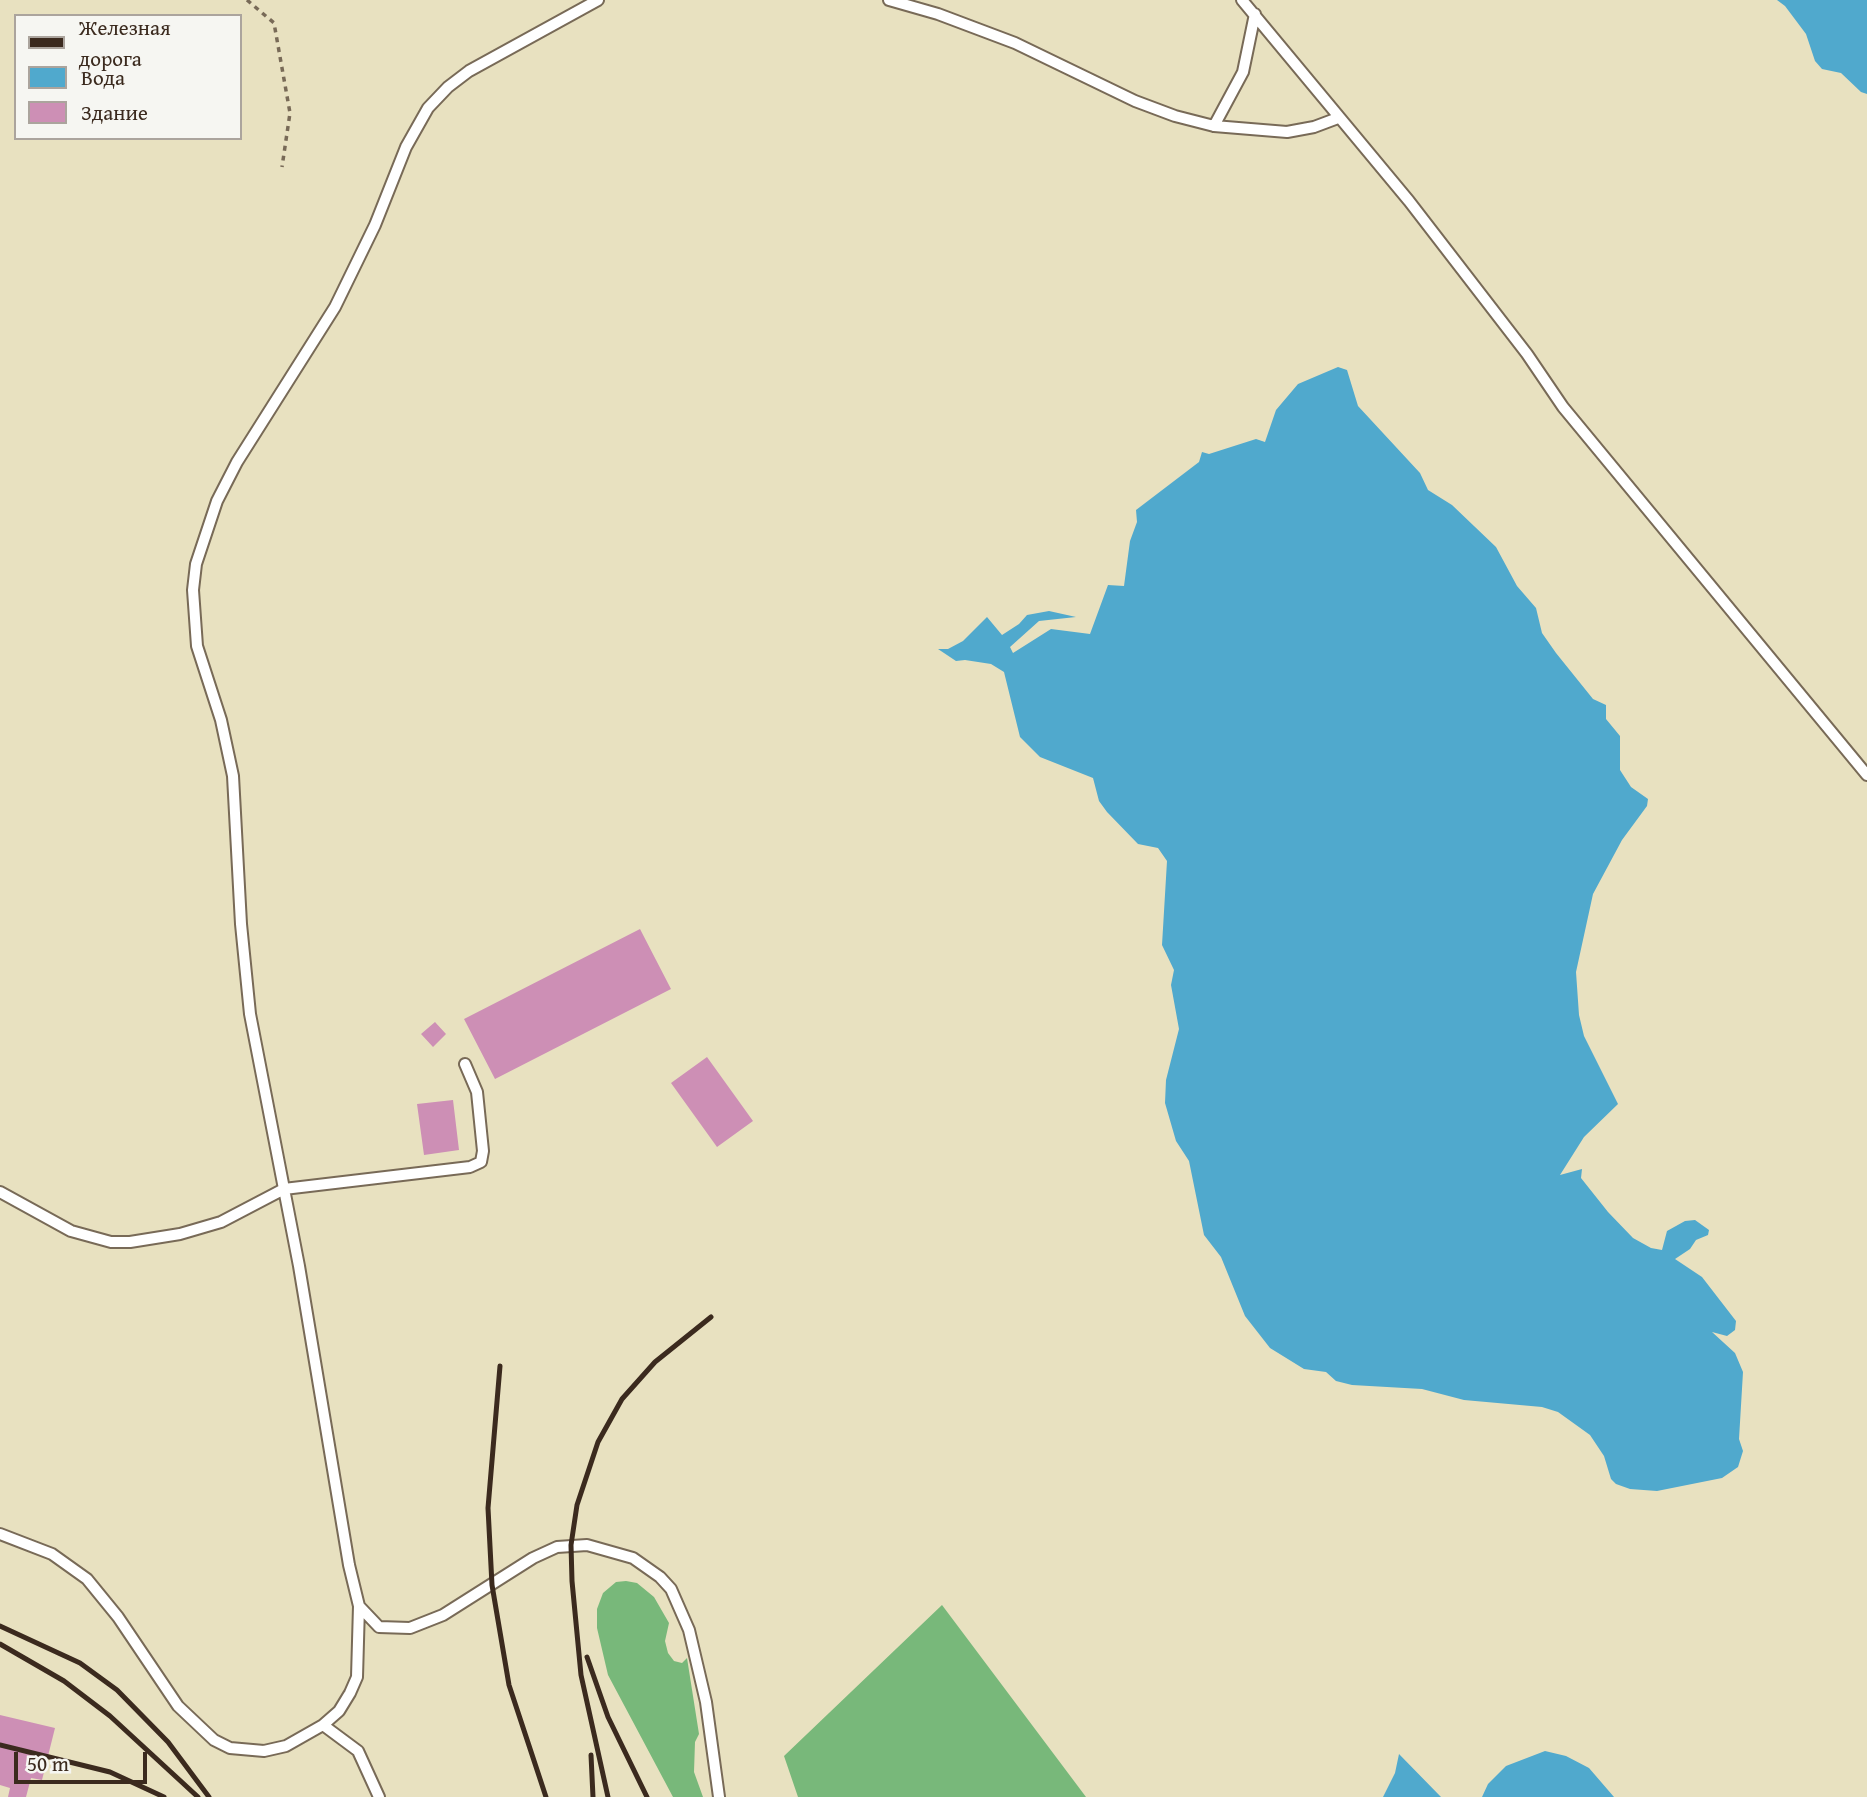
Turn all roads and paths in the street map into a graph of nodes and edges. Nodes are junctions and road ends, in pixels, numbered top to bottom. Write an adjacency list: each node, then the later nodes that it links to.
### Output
1 (247, 0): 8 (path)
2 (598, 0): 11 (lane)
3 (889, 0): 7 (lane)
4 (1242, 0): 5 (lane)
5 (1255, 13): 6 (lane); 7 (lane)
6 (1338, 118): 7 (lane); 9 (lane)
7 (1214, 126)
8 (282, 167)
9 (1867, 775)
10 (465, 1064): 11 (lane)
11 (284, 1189): 12 (lane); 14 (lane)
12 (0, 1192)
13 (0, 1534): 15 (lane)
14 (359, 1606): 15 (lane); 17 (lane)
15 (323, 1725): 16 (lane)
16 (379, 1797)
17 (719, 1797)

